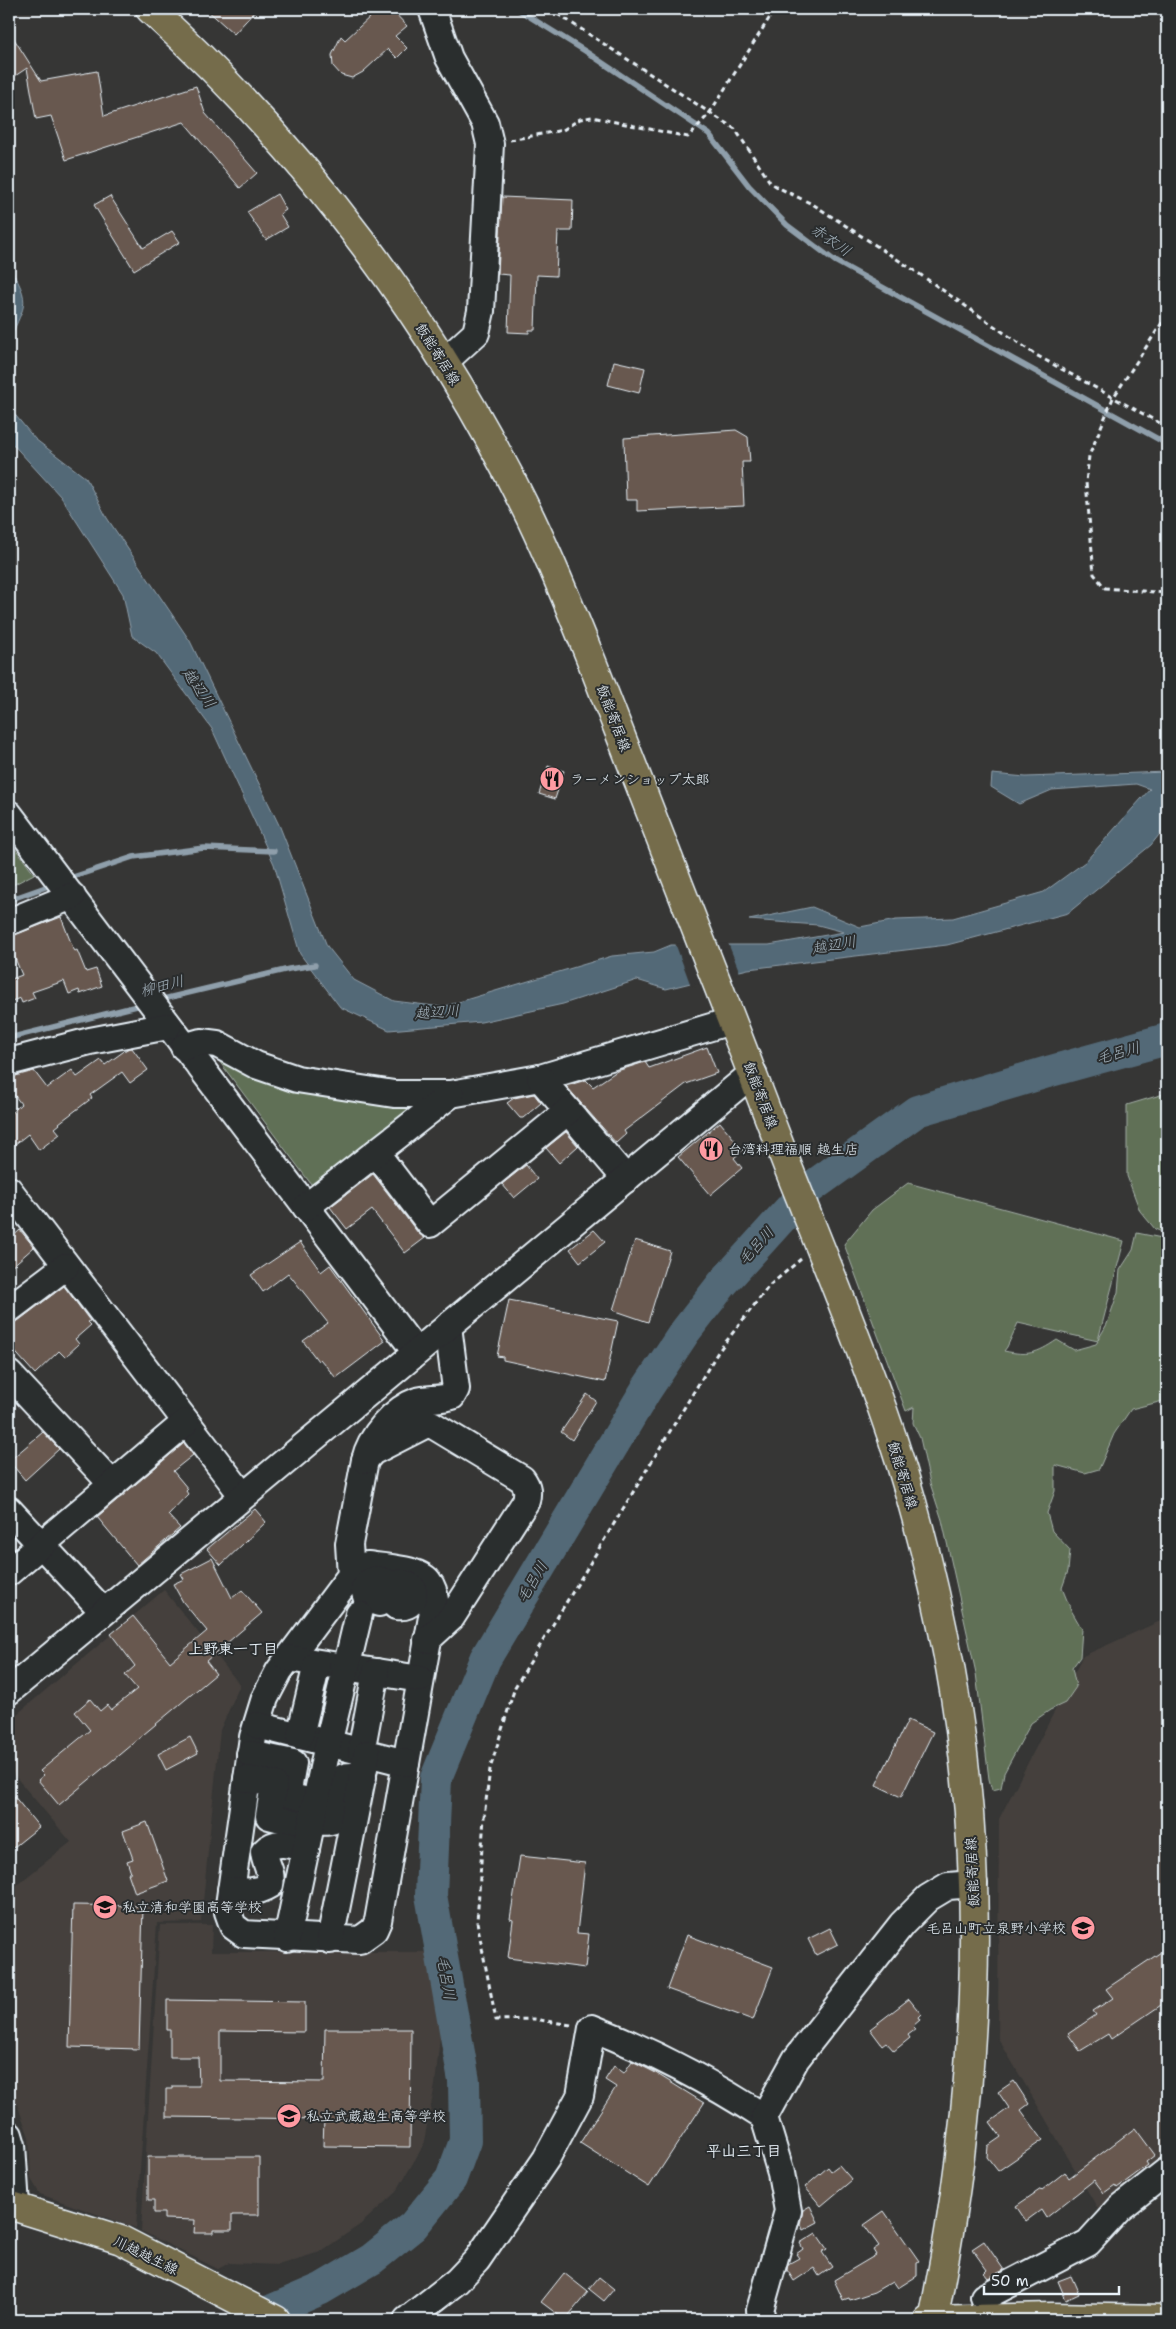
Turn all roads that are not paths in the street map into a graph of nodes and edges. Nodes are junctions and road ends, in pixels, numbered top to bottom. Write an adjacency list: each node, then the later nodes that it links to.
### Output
1 (150, 9): 3 (main road, 飯能寄居線)
2 (432, 9): 3 (street)
3 (444, 362): 7 (main road, 飯能寄居線)
4 (9, 814): 5 (street)
5 (70, 894): 6 (street); 8 (street)
6 (9, 922)
7 (728, 1012): 11 (main road, 飯能寄居線); 12 (street)
8 (165, 1022): 9 (street); 10 (street)
9 (184, 1047): 13 (street); 18 (street)
10 (9, 1062)
11 (753, 1073): 16 (street); 49 (main road, 飯能寄居線)
12 (540, 1078): 13 (street); 14 (street)
13 (451, 1094): 15 (street)
14 (568, 1111): 15 (street); 16 (street)
15 (376, 1153): 18 (street)
16 (626, 1178): 21 (street)
17 (9, 1190): 19 (street)
18 (306, 1207): 22 (street)
19 (66, 1266): 20 (street); 24 (street)
20 (9, 1310)
21 (448, 1326): 22 (street); 25 (street)
22 (416, 1352): 27 (street)
23 (9, 1374): 26 (street)
24 (186, 1422): 26 (street); 27 (street)
25 (365, 1460): 31 (street); 35 (street)
26 (113, 1485): 29 (street)
27 (243, 1496): 33 (street)
28 (9, 1510): 29 (street)
29 (41, 1545): 30 (street); 33 (street)
30 (9, 1572)
31 (382, 1590): 32 (street); 35 (street)
32 (325, 1609): 34 (street); 36 (street)
33 (103, 1611): 41 (street)
34 (359, 1614): 35 (street); 38 (street)
35 (429, 1633): 40 (street)
36 (288, 1658): 37 (street); 42 (street)
37 (317, 1664): 38 (street); 43 (street)
38 (346, 1668): 39 (street); 44 (street)
39 (376, 1672): 40 (street); 45 (street)
40 (420, 1679): 46 (street)
41 (9, 1690)
42 (257, 1725): 43 (street); 47 (street)
43 (300, 1736): 44 (street)
44 (328, 1744): 45 (street); 48 (street)
45 (364, 1761): 46 (street); 48 (street); 52 (street)
46 (406, 1763): 52 (street)
47 (249, 1767): 48 (street); 50 (street)
48 (311, 1825): 50 (street); 51 (street)
49 (974, 1884): 53 (street); 64 (main road, 飯能寄居線)
50 (231, 1890): 51 (street)
51 (287, 1938): 52 (street)
52 (330, 1940)
53 (764, 2117): 61 (street); 62 (street)
54 (9, 2135): 56 (street)
55 (1167, 2171): 57 (street)
56 (12, 2206): 60 (main road, 川越越生線)
57 (984, 2297)
58 (1052, 2318): 59 (main road); 64 (main road)
59 (1167, 2319)
60 (276, 2320)
61 (407, 2320)
62 (762, 2320)
63 (928, 2320): 64 (main road)
64 (933, 2320)

